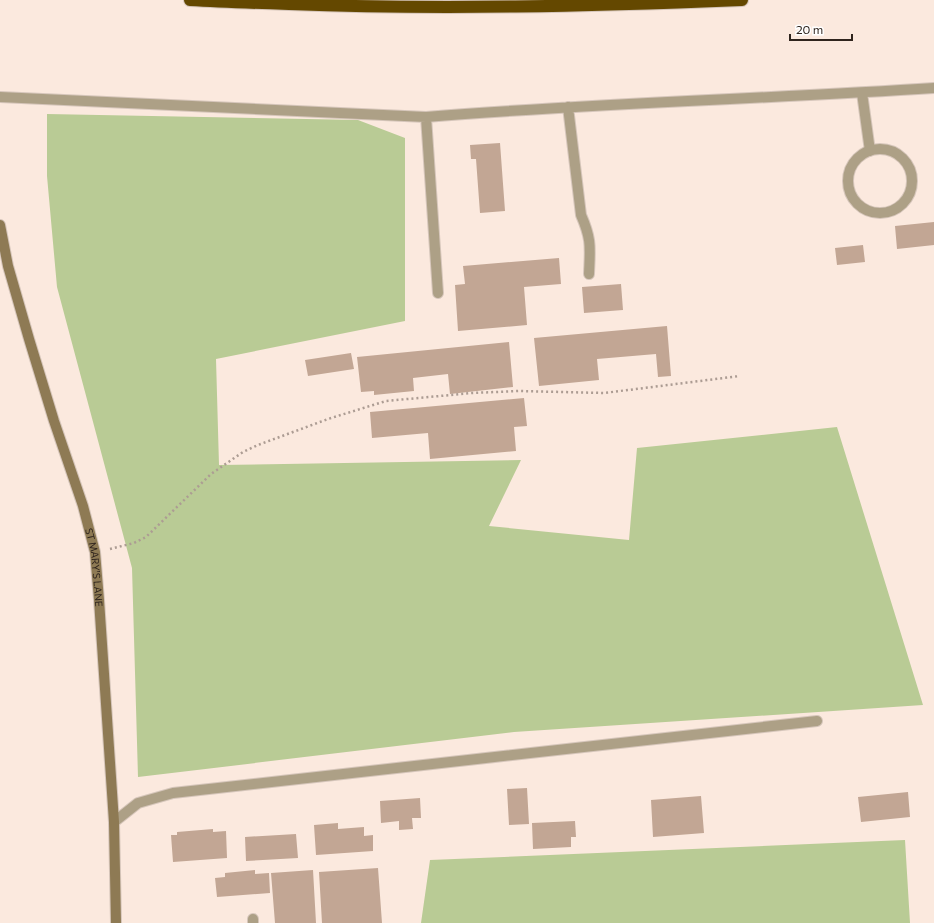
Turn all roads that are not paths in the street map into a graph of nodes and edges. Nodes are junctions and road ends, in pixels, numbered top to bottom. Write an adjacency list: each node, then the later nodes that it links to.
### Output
1 (190, 0): 2 (highway)
2 (742, 0)
3 (934, 88): 4 (lane)
4 (862, 93): 6 (lane); 8 (lane)
5 (0, 97): 7 (lane)
6 (568, 108): 7 (lane); 10 (lane)
7 (426, 117): 11 (lane)
8 (870, 151): 8 (lane)
9 (0, 225): 13 (main road, ST MARY'S LANE)
10 (589, 274)
11 (438, 293)
12 (817, 721): 13 (lane)
13 (114, 822): 14 (main road, ST MARY'S LANE)
14 (116, 923)

